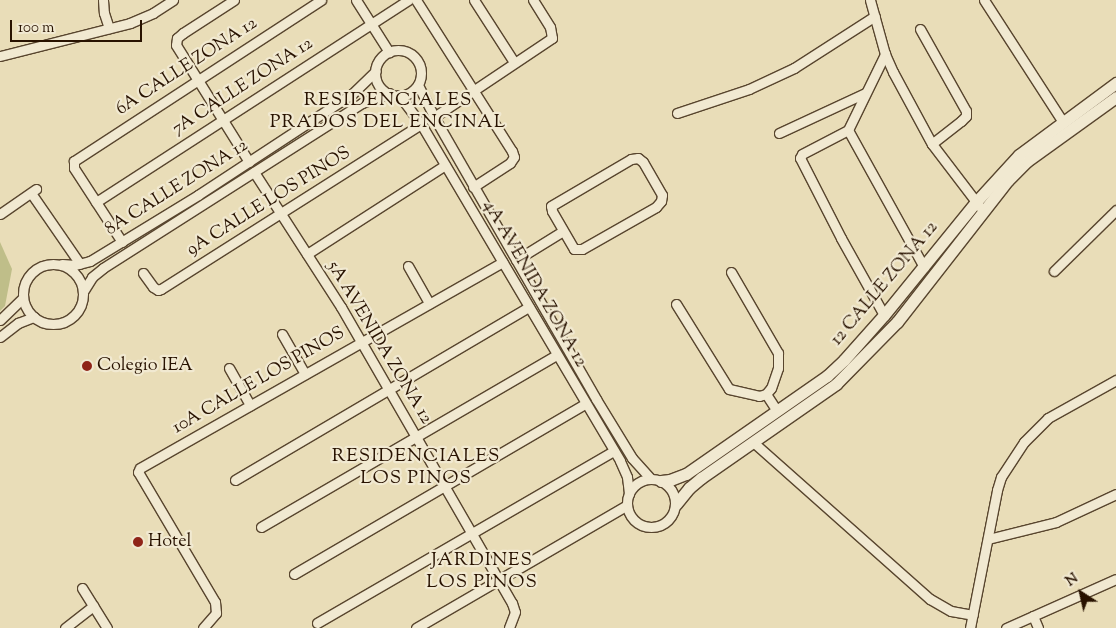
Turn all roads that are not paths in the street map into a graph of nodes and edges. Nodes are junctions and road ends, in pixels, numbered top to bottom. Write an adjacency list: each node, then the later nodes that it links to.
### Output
1 (103, 0): 14 (street)
2 (173, 0): 14 (street)
3 (234, 0): 21 (street)
4 (321, 0): 21 (street, 6A CALLE ZONA 12)
5 (356, 0): 13 (street)
6 (408, 0): 13 (street, 7A CALLE ZONA 12)
7 (416, 0): 24 (street)
8 (474, 0): 19 (street)
9 (534, 0): 19 (street)
10 (870, 0): 12 (street)
11 (984, 0): 32 (street)
12 (875, 16): 17 (street); 29 (street)
13 (371, 24): 16 (street); 31 (street, 7A CALLE ZONA 12)
14 (110, 28): 18 (street)
15 (920, 30): 36 (street)
16 (389, 52): 20 (street); 23 (street)
17 (885, 54): 26 (street); 36 (street)
18 (0, 56)
19 (514, 62): 24 (street)
20 (376, 71): 25 (street); 37 (street, 8A CALLE ZONA 12)
21 (196, 80): 31 (street); 41 (street, 6A CALLE ZONA 12)
22 (1116, 83): 32 (street, 12 CALLE ZONA 12)
23 (418, 85): 27 (street); 30 (street, 4A AVENIDA ZONA 12)
24 (474, 91): 30 (street); 40 (street)
25 (389, 93): 27 (street); 39 (street, 8A CALLE ZONA 12)
26 (865, 94): 34 (street); 35 (street)
27 (399, 96): 33 (street, 4A AVENIDA ZONA 12)
28 (1116, 96): 42 (street, 12 CALLE ZONA 12)
29 (677, 113)
30 (434, 117): 40 (street, 4A AVENIDA ZONA 12)
31 (222, 121): 37 (street); 41 (street, 7A CALLE ZONA 12)
32 (1063, 122): 42 (street, 12 CALLE ZONA 12)
33 (421, 124): 38 (street, 4A AVENIDA ZONA 12); 45 (street, 9A CALLE LOS PINOS)
34 (848, 130): 54 (street); 63 (street)
35 (779, 133)
36 (932, 144): 42 (street)
37 (249, 162): 47 (street, 8A CALLE ZONA 12)
38 (445, 165): 48 (street); 50 (street, 4A AVENIDA ZONA 12)
39 (254, 172): 45 (street, 5A AVENIDA ZONA 12); 58 (street, 8A CALLE ZONA 12)
40 (473, 187): 49 (street, 4A AVENIDA ZONA 12)
41 (96, 202): 47 (street)
42 (979, 207): 54 (street, 12 CALLE ZONA 12); 79 (street, 12 CALLE ZONA 12)
43 (1116, 210): 55 (street)
44 (0, 214): 52 (street)
45 (282, 214): 48 (street, 5A AVENIDA ZONA 12); 56 (street, 9A CALLE LOS PINOS)
46 (563, 231): 46 (street); 49 (street)
47 (122, 242): 52 (street, 8A CALLE ZONA 12)
48 (307, 254): 68 (street, 5A AVENIDA ZONA 12)
49 (516, 260): 82 (street, 4A AVENIDA ZONA 12)
50 (502, 262): 60 (street, 10A CALLE LOS PINOS); 62 (street, 4A AVENIDA ZONA 12)
51 (62, 264): 52 (street, 8A CALLE ZONA 12); 58 (street); 59 (street)
52 (80, 264)
53 (408, 266): 60 (street)
54 (924, 267): 63 (street, 12 CALLE ZONA 12)
55 (1054, 271)
56 (143, 272)
57 (731, 272): 74 (street)
58 (84, 290): 64 (street)
59 (23, 298): 64 (street); 65 (street)
60 (429, 303): 68 (street, 10A CALLE LOS PINOS)
61 (676, 304): 74 (street)
62 (529, 307): 69 (street, 4A AVENIDA ZONA 12); 73 (street)
63 (884, 315): 77 (street, 12 CALLE ZONA 12)
64 (34, 317): 67 (street)
65 (0, 320)
66 (282, 334): 71 (street)
67 (0, 337)
68 (361, 342): 71 (street, 10A CALLE LOS PINOS); 73 (street, 5A AVENIDA ZONA 12)
69 (556, 355): 75 (street, 4A AVENIDA ZONA 12); 78 (street)
70 (229, 368): 76 (street)
71 (305, 374): 76 (street, 10A CALLE LOS PINOS)
72 (1116, 380): 90 (street)
73 (389, 390): 78 (street, 5A AVENIDA ZONA 12); 81 (street)
74 (766, 394): 77 (street)
75 (585, 404): 80 (street, 4A AVENIDA ZONA 12); 83 (street)
76 (250, 405): 101 (street, 10A CALLE LOS PINOS)
77 (777, 411): 82 (street, 12 CALLE ZONA 12)
78 (416, 436): 83 (street, 5A AVENIDA ZONA 12); 88 (street)
79 (753, 442): 86 (street, 12 CALLE ZONA 12); 96 (street)
80 (614, 451): 84 (street, 4A AVENIDA ZONA 12); 89 (street)
81 (235, 480)
82 (656, 480): 84 (street); 86 (street)
83 (445, 486): 89 (street, 5A AVENIDA ZONA 12); 91 (street)
84 (629, 494): 87 (street)
85 (1116, 494): 90 (street)
86 (676, 504): 87 (street)
87 (627, 505): 93 (street)
88 (262, 526)
89 (472, 533): 93 (street, 5A AVENIDA ZONA 12); 98 (street)
90 (988, 539): 96 (street)
91 (294, 574)
92 (1116, 579): 97 (street)
93 (500, 580): 102 (street); 103 (street, 5A AVENIDA ZONA 12)
94 (82, 588): 95 (street)
95 (93, 606): 99 (street); 100 (street)
96 (973, 615): 104 (street)
97 (1033, 616): 105 (street); 106 (street)
98 (316, 623)
99 (65, 628)
100 (106, 628)
101 (202, 628)
102 (416, 628)
103 (509, 628)
104 (970, 628)
105 (1006, 628)
106 (1038, 628)

